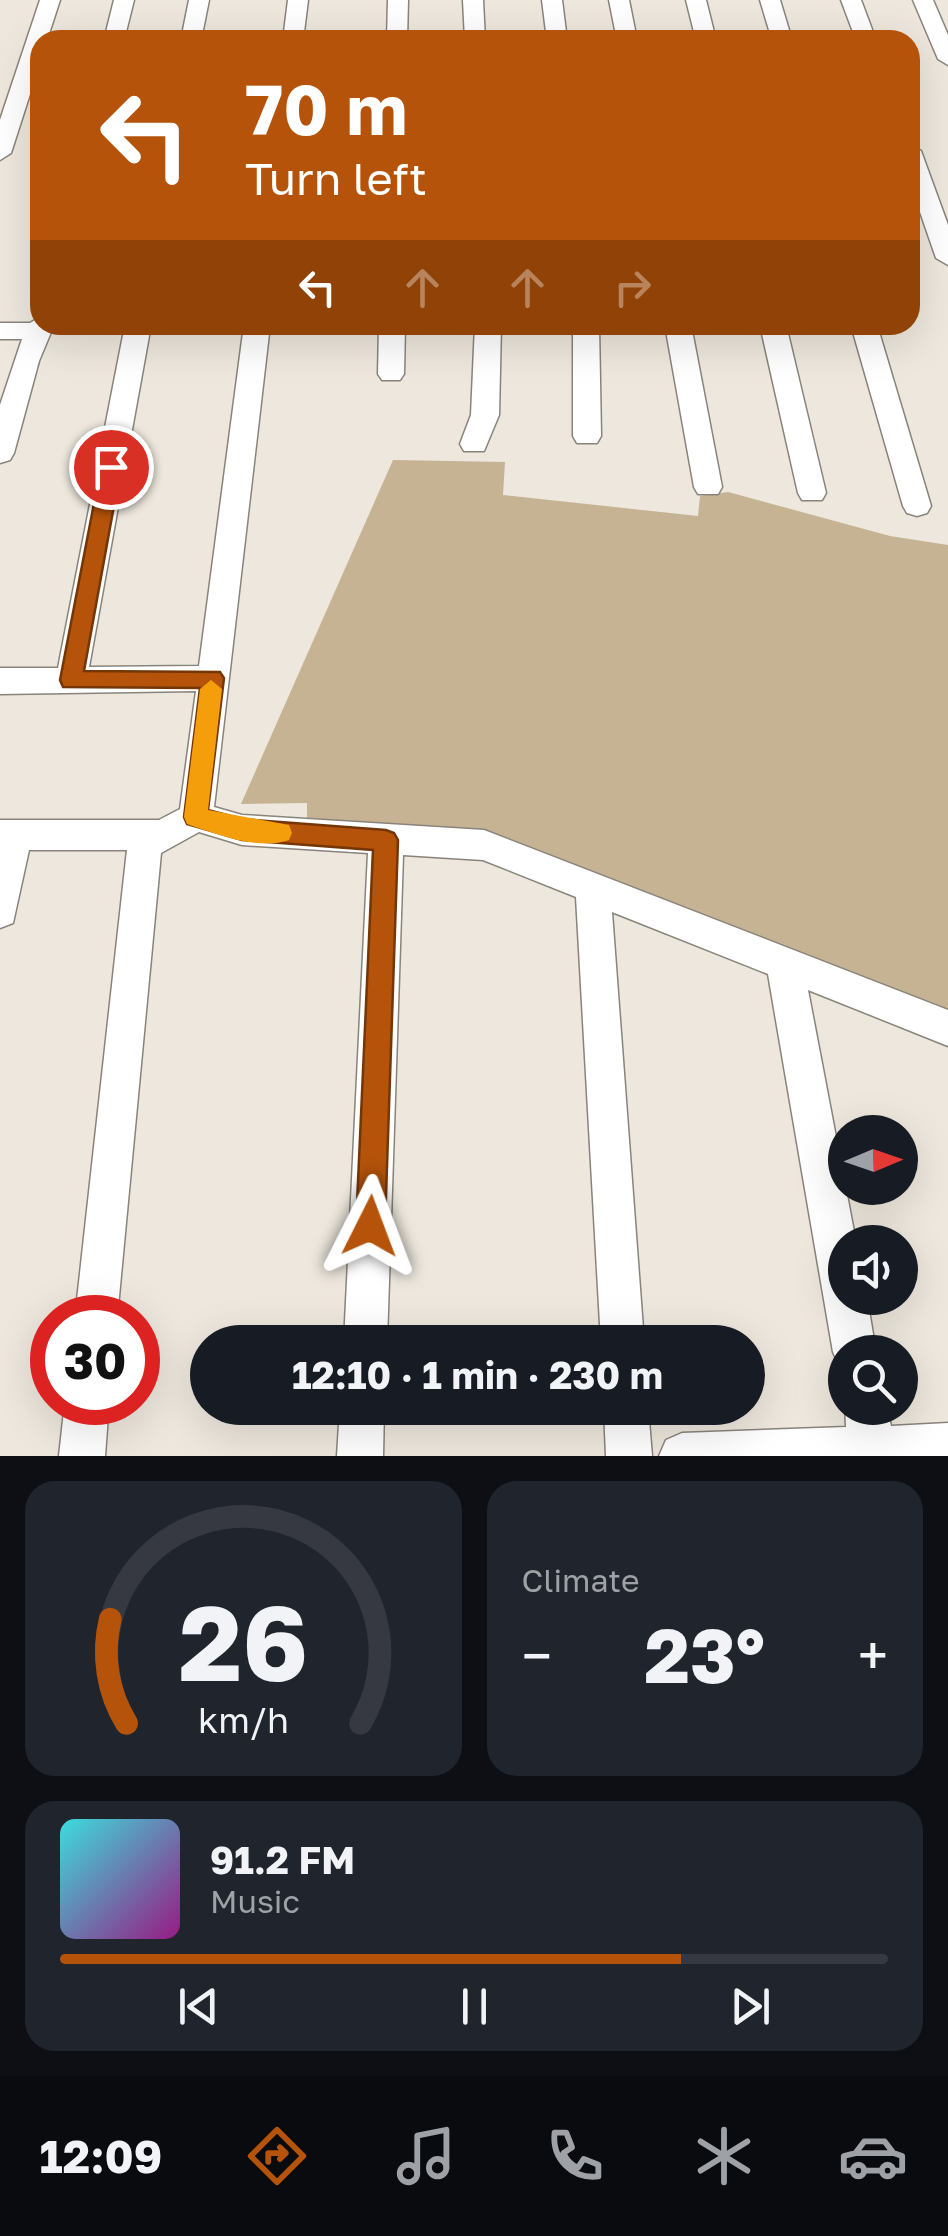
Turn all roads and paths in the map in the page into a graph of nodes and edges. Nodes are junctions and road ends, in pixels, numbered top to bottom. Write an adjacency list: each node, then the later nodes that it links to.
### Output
1 (50, 0): 14 (street)
2 (124, 0): 15 (street)
3 (199, 0): 16 (street)
4 (298, 0): 17 (street)
5 (398, 0): 18 (street)
6 (473, 0): 19 (street)
7 (552, 0): 20 (street)
8 (620, 0): 21 (street)
9 (696, 0): 22 (street)
10 (770, 0): 23 (street)
11 (850, 0): 24 (street)
12 (923, 0): 13 (street)
13 (940, 21): 25 (street)
14 (40, 30)
15 (116, 30)
16 (193, 30)
17 (294, 30)
18 (397, 30)
19 (474, 30)
20 (556, 30)
21 (625, 30)
22 (704, 30)
23 (779, 30)
24 (862, 30)
25 (948, 59)
26 (30, 61): 27 (street)
27 (0, 153)
28 (920, 179): 29 (street)
29 (948, 258)
30 (30, 329): 31 (street)
31 (0, 331)
32 (38, 335): 44 (street)
33 (136, 335): 49 (street)
34 (256, 335): 48 (street)
35 (392, 335): 41 (street)
36 (488, 335): 43 (street)
37 (586, 335): 42 (street)
38 (680, 335): 45 (street)
39 (774, 335): 46 (street)
40 (867, 335): 47 (street)
41 (391, 374)
42 (587, 436)
43 (474, 444)
44 (0, 453)
45 (708, 487)
46 (812, 492)
47 (917, 506)
48 (212, 678): 49 (street); 51 (street)
49 (71, 680): 50 (street)
50 (0, 682)
51 (196, 817): 53 (street); 54 (street)
52 (7, 835): 53 (street); 56 (street)
53 (160, 835): 60 (street)
54 (386, 840): 55 (street); 61 (street)
55 (593, 888): 57 (street); 62 (street)
56 (0, 912)
57 (785, 964): 58 (street); 59 (street)
58 (948, 1028)
59 (832, 1225)
60 (98, 1295)
61 (366, 1325)
62 (621, 1325)
63 (85, 1425): 69 (street)
64 (361, 1425): 70 (street)
65 (627, 1425): 71 (street)
66 (869, 1428): 67 (street); 68 (street)
67 (948, 1446)
68 (772, 1454): 72 (street)
69 (82, 1456)
70 (360, 1456)
71 (629, 1456)
72 (682, 1456)

